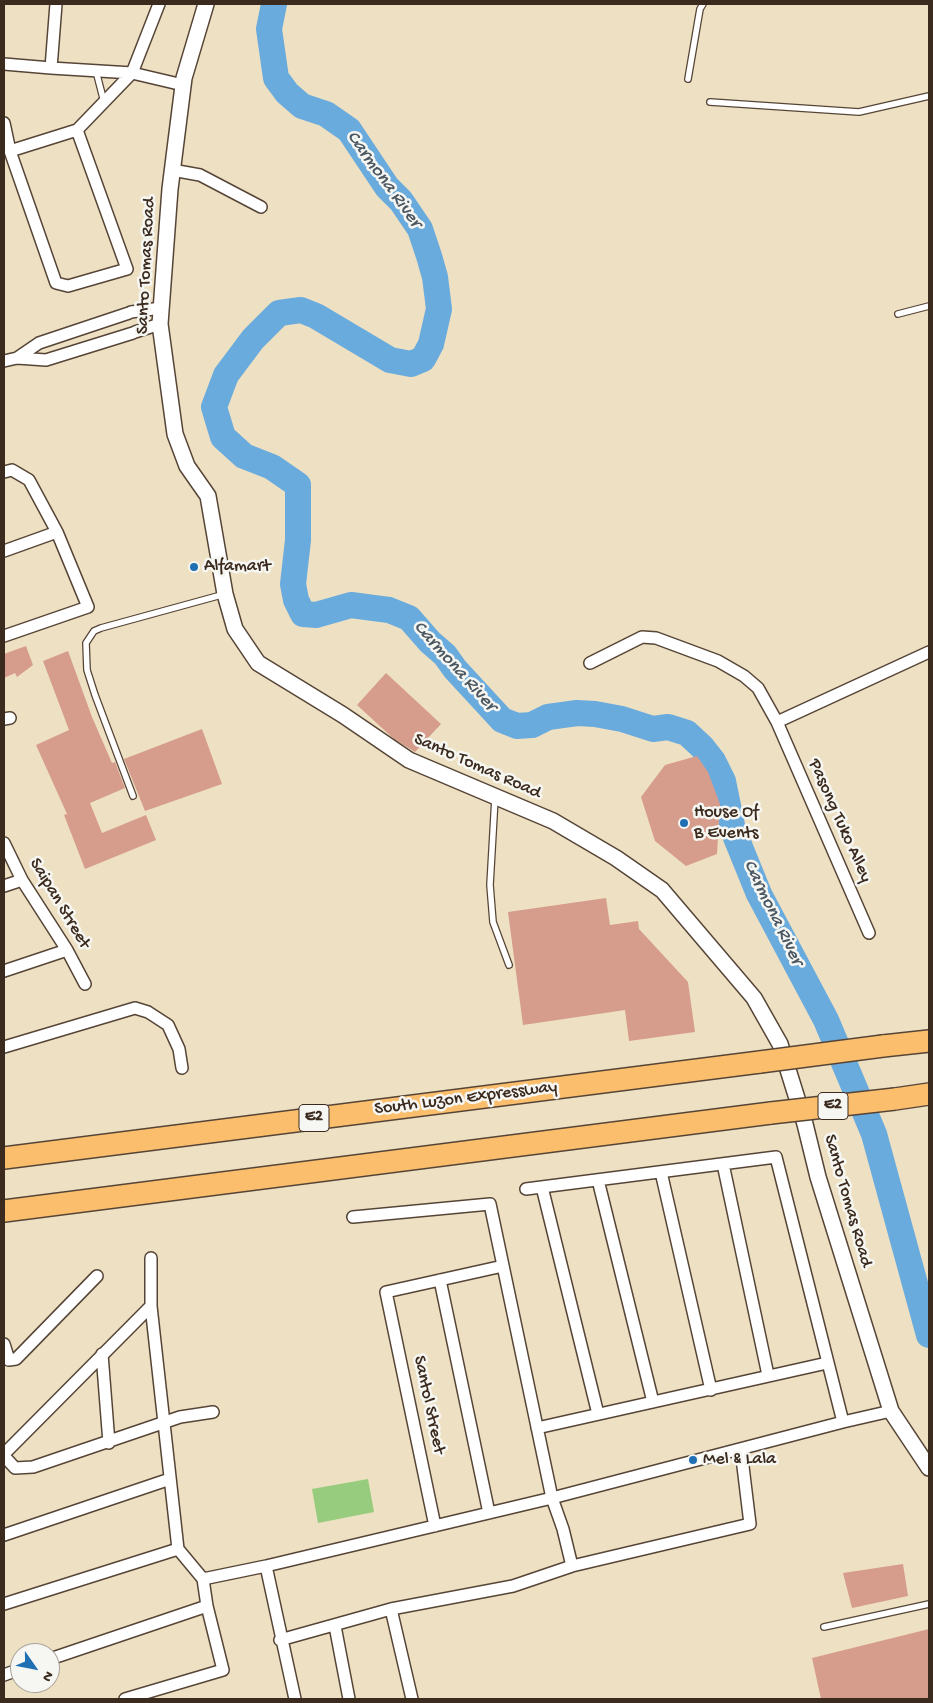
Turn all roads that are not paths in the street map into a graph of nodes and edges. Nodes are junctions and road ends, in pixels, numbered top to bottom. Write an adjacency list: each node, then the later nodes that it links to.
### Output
1 (56, 4): 6 (street)
2 (159, 4): 8 (street)
3 (206, 4): 10 (street, Santo Tomas Road)
4 (704, 4): 9 (lane)
5 (4, 64): 6 (street)
6 (51, 68): 7 (street)
7 (96, 71): 8 (street); 12 (lane)
8 (132, 73): 10 (street); 12 (street)
9 (688, 79)
10 (183, 85): 17 (street, Santo Tomas Road)
11 (929, 96): 13 (lane)
12 (104, 102): 15 (street)
13 (710, 102)
14 (4, 122): 16 (street)
15 (77, 130): 16 (street); 16 (street)
16 (10, 151)
17 (172, 170): 18 (street); 20 (street, Santo Tomas Road)
18 (261, 207)
19 (929, 306): 21 (lane)
20 (161, 308): 22 (street); 23 (street, Santo Tomas Road)
21 (898, 314)
22 (96, 324): 24 (street); 25 (street)
23 (160, 324): 24 (street); 29 (street, Santo Tomas Road)
24 (102, 342): 25 (street)
25 (8, 358)
26 (4, 472): 27 (street)
27 (58, 532): 28 (street); 30 (street)
28 (4, 550)
29 (225, 594): 34 (lane); 35 (street, Santo Tomas Road)
30 (4, 636)
31 (929, 652): 33 (street)
32 (590, 663): 33 (street, Pasong Tuko Alley)
33 (777, 722): 39 (street, Pasong Tuko Alley)
34 (134, 796)
35 (495, 796): 41 (lane); 67 (street, Santo Tomas Road)
36 (4, 842): 37 (street, Saipan Street)
37 (22, 880): 38 (street); 40 (street, Saipan Street)
38 (4, 886)
39 (869, 934)
40 (67, 950): 42 (street); 43 (street, Saipan Street)
41 (509, 965)
42 (4, 971)
43 (85, 984)
44 (929, 1041): 48 (highway, South Luzon Expressway / E2, bridge)
45 (4, 1047): 46 (street)
46 (182, 1068)
47 (929, 1094): 54 (highway, E2, bridge)
48 (4, 1158)
49 (723, 1164): 50 (street); 63 (street); 64 (street)
50 (661, 1172): 51 (street); 65 (street)
51 (598, 1180): 52 (street); 66 (street)
52 (542, 1187): 53 (street); 69 (street)
53 (526, 1189)
54 (4, 1211)
55 (352, 1216): 57 (street)
56 (151, 1258): 60 (street)
57 (503, 1266): 59 (street); 72 (street)
58 (98, 1276): 61 (street)
59 (440, 1280): 79 (street); 80 (street, Santol Street)
60 (151, 1306): 62 (street); 71 (street)
61 (4, 1344)
62 (102, 1354): 73 (street); 75 (street)
63 (827, 1363): 64 (street); 70 (street)
64 (768, 1375): 65 (street)
65 (711, 1390): 66 (street)
66 (653, 1402): 69 (street)
67 (891, 1411): 70 (street); 76 (street, Santo Tomas Road)
68 (214, 1412): 71 (street)
69 (598, 1414): 72 (street)
70 (842, 1422): 74 (street)
71 (162, 1424): 73 (street); 77 (street)
72 (537, 1428): 78 (street)
73 (109, 1443): 75 (street)
74 (740, 1450): 78 (street); 84 (street)
75 (4, 1455)
76 (929, 1468)
77 (170, 1479): 81 (street); 82 (street)
78 (552, 1498): 79 (street); 84 (street)
79 (489, 1513): 80 (street)
80 (435, 1526): 83 (street)
81 (4, 1535)
82 (178, 1549): 85 (street); 86 (street)
83 (266, 1566): 85 (street); 92 (street)
84 (572, 1566): 89 (street)
85 (203, 1579): 88 (street)
86 (4, 1604)
87 (929, 1604): 91 (lane)
88 (207, 1606): 93 (street); 94 (street)
89 (391, 1610): 90 (street); 97 (street)
90 (335, 1626): 92 (street); 96 (street)
91 (824, 1627)
92 (280, 1640): 95 (street)
93 (60, 1656)
94 (125, 1699)
95 (295, 1699)
96 (349, 1699)
97 (412, 1699)

